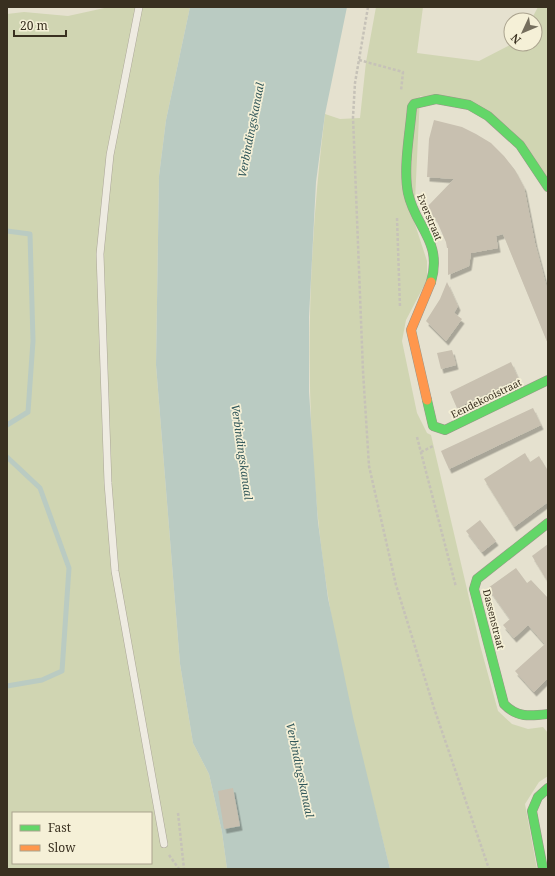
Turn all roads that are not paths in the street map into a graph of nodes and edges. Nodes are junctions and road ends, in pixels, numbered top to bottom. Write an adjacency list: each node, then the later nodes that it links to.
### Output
1 (138, 7): 8 (lane)
2 (548, 187): 4 (street, Everstraat)
3 (548, 380): 4 (street, Eendekooistraat)
4 (433, 426)
5 (548, 523): 6 (street, Dassenstraat)
6 (548, 714)
7 (548, 788): 10 (street)
8 (164, 844)
9 (548, 864): 10 (lane)
10 (544, 869)

